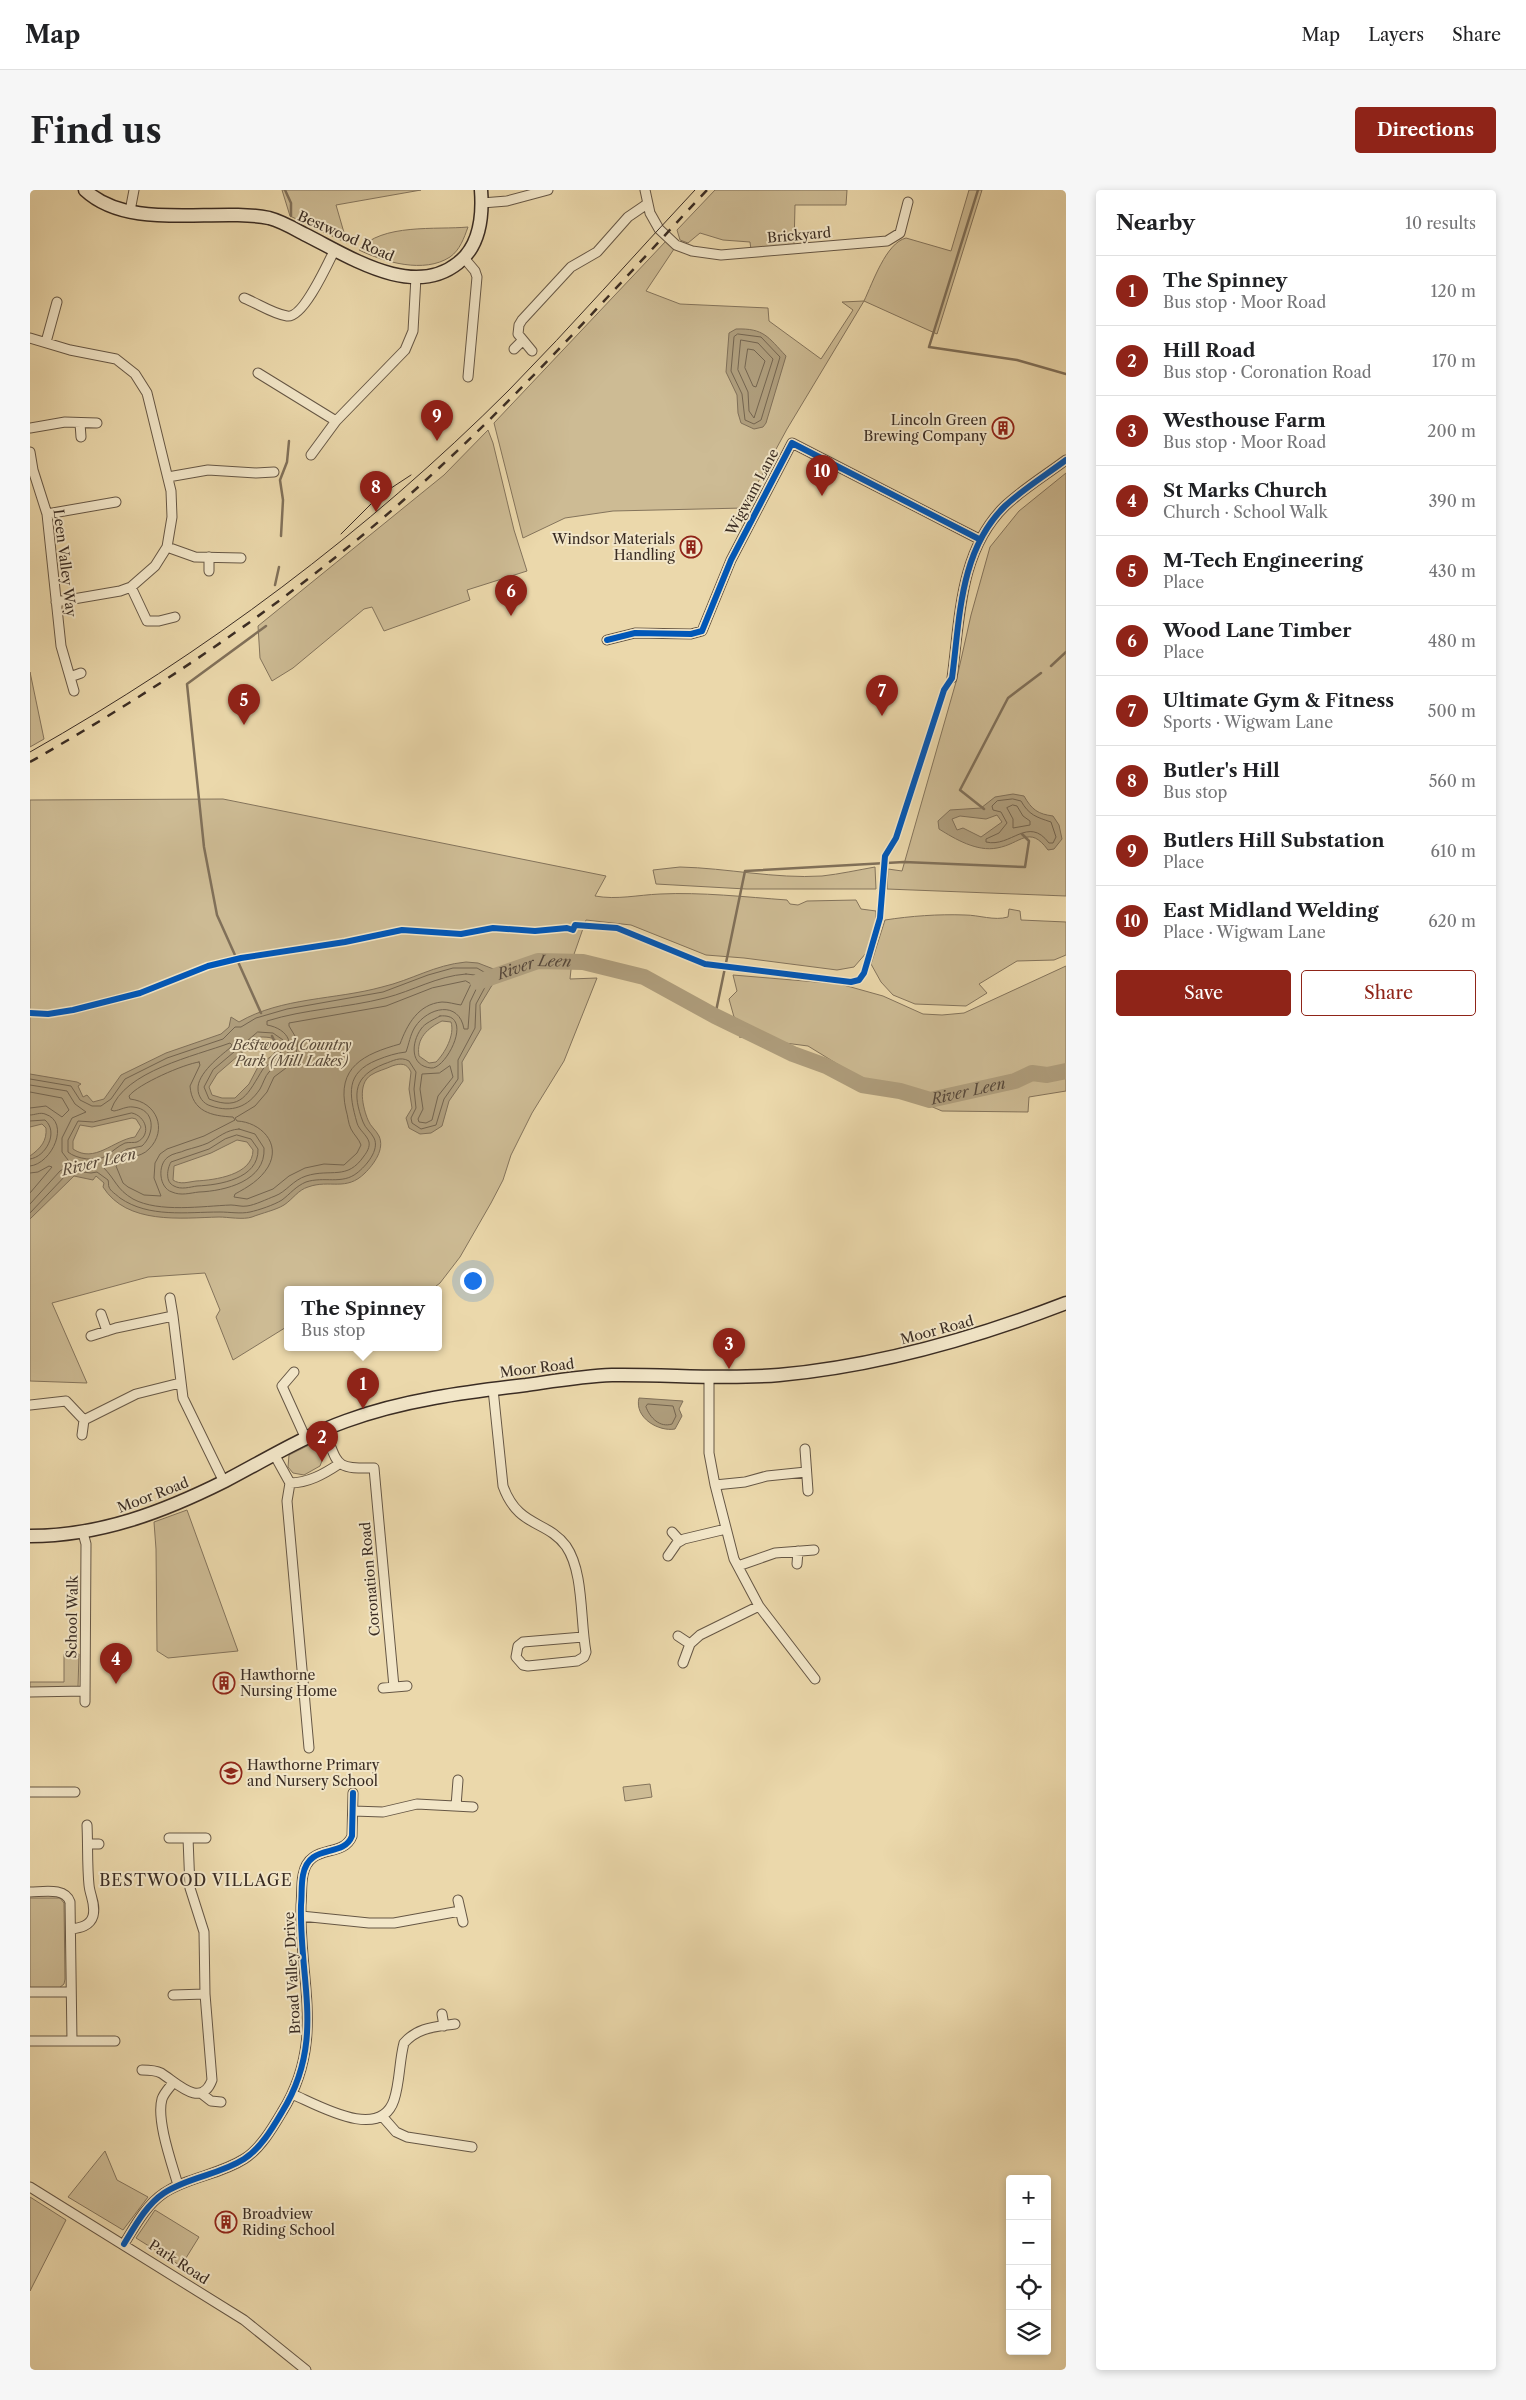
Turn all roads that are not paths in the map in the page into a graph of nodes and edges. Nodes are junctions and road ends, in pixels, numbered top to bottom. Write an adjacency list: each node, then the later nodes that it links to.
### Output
1 (85, 190): 9 (main road, Bestwood Road)
2 (134, 190): 9 (street)
3 (482, 190): 7 (main road, Bestwood Road)
4 (548, 190): 7 (street)
5 (645, 190): 8 (street)
6 (908, 202): 8 (street, Brickyard)
7 (482, 203): 11 (main road, Bestwood Road)
8 (647, 204): 17 (street)
9 (130, 211): 10 (main road, Bestwood Road)
10 (335, 249): 12 (main road, Bestwood Road); 13 (street)
11 (464, 258): 12 (main road, Bestwood Road); 21 (street)
12 (416, 278): 22 (street)
13 (244, 298)
14 (56, 302): 16 (street)
15 (30, 338): 16 (street)
16 (46, 342): 31 (street)
17 (522, 342): 18 (street); 19 (street)
18 (514, 349)
19 (532, 351)
20 (258, 373): 22 (street)
21 (468, 376)
22 (336, 421): 28 (street)
23 (80, 423): 24 (street); 25 (street); 26 (street)
24 (97, 423)
25 (30, 428)
26 (81, 437)
27 (30, 452): 33 (street, Leen Valley Way)
28 (311, 456)
29 (1066, 460): 34 (street)
30 (274, 472): 31 (street)
31 (168, 477): 35 (street)
32 (116, 502): 33 (street)
33 (47, 514): 40 (street, Leen Valley Way)
34 (979, 539): 42 (street, Wigwam Lane); 45 (street)
35 (167, 547): 36 (street); 39 (street)
36 (209, 557): 37 (street); 38 (street)
37 (241, 558)
38 (209, 571)
39 (131, 587): 40 (street); 41 (street)
40 (56, 602): 44 (street, Leen Valley Way)
41 (175, 617)
42 (607, 640)
43 (82, 673): 44 (street)
44 (70, 677): 46 (street, Leen Valley Way)
45 (952, 678)
46 (74, 691)
47 (170, 1298): 50 (street)
48 (1066, 1303): 54 (main road, Moor Road)
49 (101, 1314): 51 (street)
50 (173, 1316): 51 (street); 55 (street)
51 (106, 1331): 52 (street)
52 (91, 1336)
53 (294, 1372): 61 (street)
54 (709, 1376): 56 (main road, Moor Road); 68 (street)
55 (180, 1383): 58 (street); 66 (street)
56 (493, 1389): 59 (main road, Moor Road); 82 (street)
57 (30, 1405): 58 (street)
58 (84, 1420): 60 (street)
59 (324, 1430): 61 (main road, Moor Road); 64 (street)
60 (82, 1435)
61 (306, 1439): 63 (main road, Moor Road)
62 (804, 1449): 65 (street)
63 (274, 1454): 66 (main road, Moor Road); 67 (street)
64 (339, 1464): 67 (street); 87 (street, Coronation Road)
65 (806, 1472): 68 (street); 69 (street)
66 (224, 1482): 72 (main road, Moor Road)
67 (290, 1483): 92 (street)
68 (715, 1485): 70 (street)
69 (808, 1491)
70 (726, 1529): 74 (street); 79 (street)
71 (672, 1532): 74 (street)
72 (83, 1533): 73 (main road, Moor Road); 90 (street, School Walk)
73 (30, 1536)
74 (680, 1541): 77 (street)
75 (814, 1550): 76 (street)
76 (798, 1551): 78 (street); 79 (street)
77 (668, 1556)
78 (797, 1564)
79 (738, 1566): 80 (street)
80 (759, 1606): 83 (street); 85 (street)
81 (678, 1636): 83 (street)
82 (583, 1637): 82 (street)
83 (690, 1644): 84 (street)
84 (683, 1663)
85 (815, 1679)
86 (407, 1686): 87 (street)
87 (394, 1687): 88 (street)
88 (383, 1688)
89 (30, 1692): 90 (street)
90 (85, 1692): 91 (street, School Walk)
91 (85, 1702)
92 (309, 1748)
93 (458, 1780): 97 (street)
94 (30, 1792): 95 (street)
95 (75, 1792)
96 (353, 1793): 99 (street, Broad Valley Drive)
97 (456, 1806): 98 (street); 99 (street)
98 (473, 1807)
99 (353, 1811): 109 (street, Broad Valley Drive)
100 (87, 1825): 104 (street)
101 (170, 1838): 102 (street)
102 (188, 1838): 103 (street); 114 (street)
103 (206, 1838)
104 (88, 1844): 105 (street); 111 (street)
105 (99, 1844)
106 (30, 1892): 111 (street)
107 (458, 1900): 108 (street)
108 (460, 1912): 109 (street); 110 (street)
109 (301, 1916): 125 (street, Broad Valley Drive)
110 (463, 1922)
111 (70, 1929): 113 (street)
112 (30, 1992): 113 (street)
113 (72, 1992): 120 (street)
114 (205, 1994): 115 (street); 124 (street)
115 (173, 1996)
116 (442, 2014): 118 (street)
117 (455, 2024): 118 (street)
118 (444, 2026): 127 (street)
119 (30, 2041): 120 (street)
120 (72, 2041): 121 (street)
121 (115, 2041)
122 (142, 2070): 123 (street)
123 (173, 2083): 124 (street); 129 (street)
124 (202, 2094): 126 (street)
125 (292, 2094): 127 (street); 131 (street, Broad Valley Drive)
126 (221, 2102)
127 (382, 2116): 128 (street)
128 (472, 2147)
129 (167, 2152): 130 (street); 131 (street)
130 (157, 2155)
131 (178, 2185): 133 (street, Broad Valley Drive)
132 (30, 2187): 133 (street, Park Road)
133 (124, 2244): 134 (street, Park Road)
134 (306, 2370)

